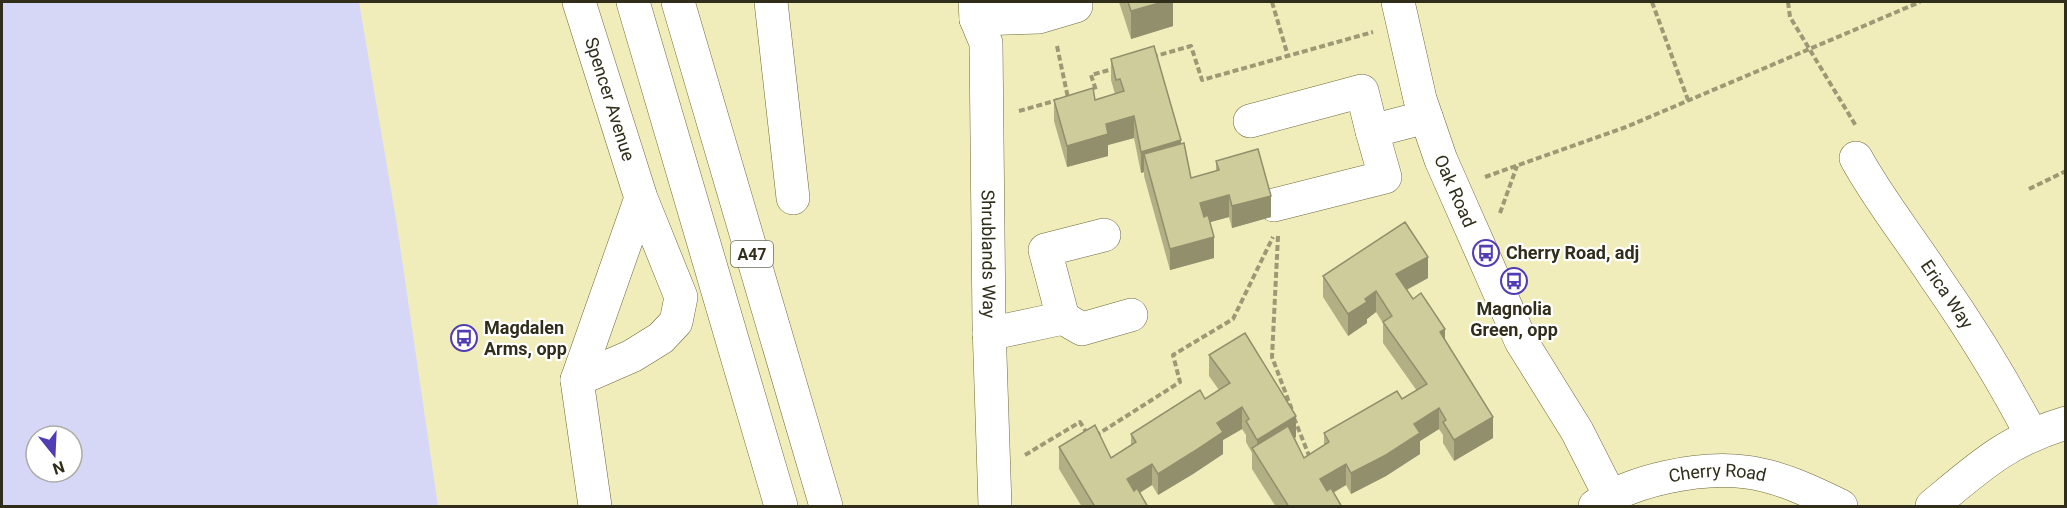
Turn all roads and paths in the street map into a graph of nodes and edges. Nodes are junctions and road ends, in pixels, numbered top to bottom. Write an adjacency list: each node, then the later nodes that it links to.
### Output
1 (579, 2): 26 (main road, Spencer Avenue)
2 (633, 2): 40 (main road, A47)
3 (678, 2): 41 (main road, A47)
4 (771, 2): 27 (main road)
5 (1272, 2): 13 (path)
6 (1652, 2): 17 (path)
7 (1788, 2): 12 (path)
8 (1920, 2): 12 (path)
9 (975, 10): 10 (main road); 19 (main road, Shrublands Way)
10 (1062, 10): 16 (path)
11 (1401, 13): 13 (path); 18 (main road, Oak Road)
12 (1808, 48): 17 (path); 22 (path)
13 (1288, 56): 14 (path)
14 (1147, 59)
15 (1124, 65): 16 (path)
16 (1068, 98): 19 (path)
17 (1689, 100): 24 (path)
18 (1426, 117): 21 (main road); 24 (main road, Oak Road)
19 (986, 120): 32 (main road, Shrublands Way)
20 (1250, 122): 21 (main road)
21 (1372, 131): 28 (main road)
22 (1856, 158): 35 (main road, Erica Way)
23 (2066, 171): 25 (path)
24 (1453, 188): 38 (main road, Oak Road)
25 (2030, 189)
26 (641, 198): 33 (main road); 33 (main road, Spencer Avenue)
27 (793, 198)
28 (1276, 214): 36 (path); 37 (path)
29 (1104, 235): 31 (main road)
30 (1131, 315): 31 (main road)
31 (1063, 318): 32 (main road)
32 (989, 334): 37 (main road, Shrublands Way)
33 (577, 380): 39 (main road)
34 (2066, 423): 35 (main road)
35 (2031, 434): 44 (main road)
36 (1313, 466)
37 (993, 474): 42 (main road, Shrublands Way)
38 (1603, 501): 43 (main road, Cherry Road)
39 (595, 507)
40 (781, 507)
41 (826, 507)
42 (995, 507)
43 (1841, 507)
44 (1932, 507)

